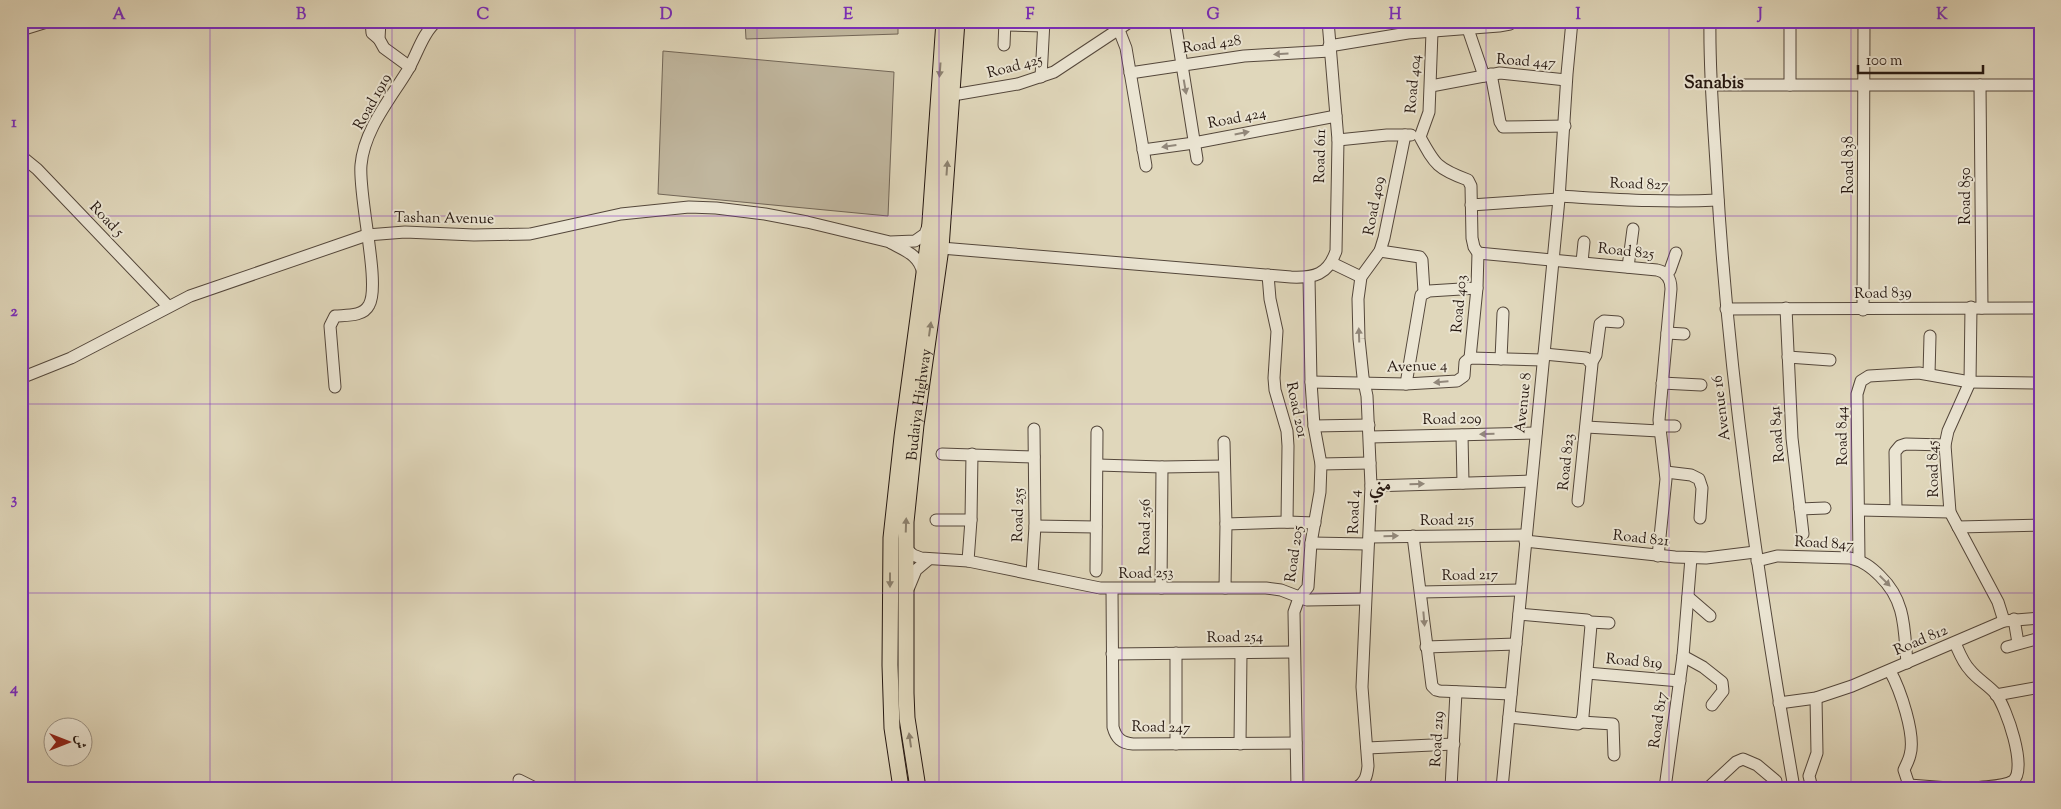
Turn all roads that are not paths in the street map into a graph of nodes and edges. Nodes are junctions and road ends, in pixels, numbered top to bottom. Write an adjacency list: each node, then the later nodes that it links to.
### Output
1 (50, 21): 19 (street)
2 (371, 21): 21 (street)
3 (380, 21): 21 (street)
4 (437, 21): 25 (street, Road 1919)
5 (944, 21): 51 (main road, Budaiya Highway, one-way to 51)
6 (957, 21): 36 (main road, Budaiya Highway)
7 (1131, 21): 20 (street, Road 425)
8 (1175, 21): 24 (street)
9 (1328, 21): 23 (street, Road 611)
10 (1513, 21): 18 (street, Road 428)
11 (1572, 21): 29 (street, Avenue 8)
12 (1710, 21): 31 (street, Avenue 16)
13 (1790, 21): 32 (street)
14 (1864, 21): 33 (street, Road 838)
15 (1005, 23): 16 (street); 22 (street)
16 (1044, 24): 28 (street)
17 (1429, 28): 18 (street, Road 428); 23 (street, Road 428); 35 (street, Road 404)
18 (1468, 29): 27 (street, Road 447)
19 (21, 30)
20 (1119, 30): 26 (street); 28 (street, Road 425)
21 (379, 39): 25 (street)
22 (1004, 45)
23 (1330, 48): 24 (street, Road 428, one-way to 24); 37 (street, Road 611)
24 (1181, 65): 26 (street, Road 428); 42 (street, one-way to 42)
25 (410, 67): 53 (street, Road 1919)
26 (1130, 73): 43 (street)
27 (1487, 75): 29 (street, Road 447); 35 (street, Road 447); 38 (street)
28 (1041, 77): 36 (street, Road 425)
29 (1566, 80): 38 (street, Avenue 8)
30 (2040, 84): 34 (street)
31 (1712, 85): 32 (street); 49 (street, Avenue 16)
32 (1790, 85): 33 (street)
33 (1864, 85): 34 (street); 76 (street, Road 838)
34 (1980, 85): 73 (street, Road 850)
35 (1431, 86): 40 (street, Road 404)
36 (953, 95): 56 (main road, Budaiya Highway, one-way to 36)
37 (1336, 116): 41 (street, Road 611); 42 (street, Road 424, one-way to 37)
38 (1564, 126): 48 (street, Avenue 8)
39 (1405, 134): 40 (street, Road 404); 41 (street, Road 404); 57 (street, Road 409)
40 (1420, 137): 47 (street, Road 404)
41 (1338, 140): 62 (street, Road 611)
42 (1194, 143): 43 (street, Road 424, one-way to 43); 45 (street)
43 (1143, 150): 46 (street)
44 (21, 156): 71 (street, Road 5)
45 (1197, 159)
46 (1146, 166)
47 (1468, 180): 50 (street, Road 403)
48 (1559, 197): 49 (street, Road 827); 50 (street); 60 (street, Avenue 8)
49 (1718, 200): 75 (street, Avenue 16)
50 (1471, 205): 58 (street, Road 403)
51 (931, 214): 54 (street); 68 (main road, Budaiya Highway)
52 (1632, 229): 63 (street)
53 (367, 235): 54 (street, Tashan Avenue); 71 (street, Tashan Avenue); 97 (street, Road 1919)
54 (890, 242): 68 (street)
55 (1584, 242): 61 (street, Road 825)
56 (941, 248): 65 (street); 142 (main road, Budaiya Highway, one-way to 56)
57 (1380, 251): 66 (street, Road 409); 70 (street)
58 (1478, 253): 60 (street); 69 (street, Road 403)
59 (1676, 253): 64 (street)
60 (1553, 259): 61 (street, Road 825); 82 (street, Avenue 8)
61 (1582, 262): 63 (street, Road 825)
62 (1332, 263): 66 (street); 67 (street)
63 (1628, 267): 64 (street, Road 825)
64 (1666, 274): 79 (street, Road 825)
65 (1268, 275): 67 (street); 130 (street, Road 201)
66 (1361, 277): 92 (street, Road 4, one-way to 66)
67 (1309, 278): 90 (street, Road 205)
68 (924, 279): 197 (main road, Budaiya Highway, one-way to 197)
69 (1477, 288): 70 (street); 84 (street, Road 403)
70 (1424, 292): 95 (street)
71 (168, 306): 89 (street, Tashan Avenue)
72 (1786, 308): 75 (street, Road 839); 76 (street, Road 839); 83 (street, Road 841)
73 (1976, 308): 74 (street, Road 839); 76 (street, Road 839); 91 (street, Road 845)
74 (2040, 308)
75 (1726, 309): 144 (street, Avenue 16)
76 (1864, 310)
77 (1503, 313): 85 (street)
78 (1618, 322): 87 (street, Road 823)
79 (1667, 333): 80 (street); 93 (street, Road 825)
80 (1684, 334)
81 (1930, 336): 88 (street)
82 (1544, 357): 85 (street, Avenue 4); 87 (street); 105 (street, Avenue 8)
83 (1788, 357): 86 (street); 122 (street, Road 841)
84 (1470, 358): 85 (street, Avenue 4); 95 (street, Avenue 4, one-way to 95)
85 (1501, 359)
86 (1830, 360)
87 (1592, 362): 100 (street, Road 823)
88 (1929, 374): 91 (street, Road 844); 125 (street, Road 844)
89 (21, 378)
90 (1311, 382): 92 (street); 98 (street, Road 205)
91 (1970, 382): 94 (street, Road 844); 108 (street, Road 845)
92 (1365, 383): 95 (street, Avenue 4); 103 (street, Road 4)
93 (1662, 383): 96 (street); 101 (street, Road 825)
94 (2040, 383)
95 (1406, 384)
96 (1701, 385)
97 (335, 387)
98 (1314, 426): 103 (street, Road 209); 113 (street, Road 205)
99 (1675, 426): 101 (street)
100 (1586, 427): 101 (street, Road 823); 121 (street, Road 823)
101 (1659, 428): 117 (street, Road 825)
102 (1034, 429): 111 (street, Road 255)
103 (1369, 431): 106 (street, Road 209); 112 (street, Road 4)
104 (1097, 432): 114 (street)
105 (1536, 433): 106 (street, Road 209, one-way to 106); 118 (street, Avenue 8)
106 (1462, 435): 119 (street)
107 (1224, 442): 115 (street)
108 (1945, 445): 124 (street); 126 (street, Road 845)
109 (942, 454): 110 (street)
110 (972, 454): 111 (street); 129 (street)
111 (1034, 457): 133 (street, Road 255)
112 (1370, 463): 113 (street); 120 (street, Road 4)
113 (1320, 464): 131 (street, Road 205)
114 (1098, 465): 116 (street); 135 (street)
115 (1224, 466): 116 (street); 132 (street)
116 (1162, 467): 151 (street, Road 256)
117 (1666, 472): 127 (street); 143 (street, Road 825)
118 (1531, 481): 119 (street); 139 (street, Avenue 8)
119 (1463, 483): 120 (street, one-way to 119)
120 (1371, 486): 140 (street, Road 4)
121 (1578, 502)
122 (1800, 508): 123 (street); 137 (street, Road 841)
123 (1825, 508)
124 (1896, 509): 125 (street); 126 (street)
125 (1860, 510): 147 (street, Road 844)
126 (1950, 512): 136 (street, Road 845)
127 (1700, 518)
128 (936, 520): 129 (street)
129 (971, 520): 148 (street)
130 (1287, 522): 131 (street); 132 (street)
131 (1315, 523): 141 (street, Road 205)
132 (1226, 524): 152 (street)
133 (1035, 526): 135 (street); 150 (street, Road 255)
134 (2040, 526): 136 (street)
135 (1096, 527): 149 (street)
136 (1958, 527): 163 (street, Road 845)
137 (1803, 534)
138 (1413, 536): 139 (street, Road 215); 140 (street, Road 215, one-way to 138); 155 (street, Road 217)
139 (1525, 538): 143 (street, Road 821); 154 (street, Avenue 8)
140 (1369, 540): 141 (street, Road 215); 159 (street, Road 4)
141 (1311, 543): 158 (street, Road 205)
142 (905, 548): 146 (street, Road 253); 156 (main road, Budaiya Highway)
143 (1658, 556): 145 (street, Road 821)
144 (1756, 556): 145 (street, Road 821); 147 (street, Road 847); 185 (street, Avenue 16)
145 (1691, 558): 157 (street, Road 817)
146 (929, 560): 148 (street, Road 253); 156 (street)
147 (1859, 560): 175 (street, Road 847, one-way to 175)
148 (968, 561): 150 (street, Road 253)
149 (1096, 571)
150 (1032, 573): 153 (street, Road 253)
151 (1161, 588): 152 (street, Road 253); 153 (street, Road 253)
152 (1225, 588): 158 (street, Road 253)
153 (1112, 589): 173 (street, Road 247)
154 (1520, 590): 155 (street, Road 217); 160 (street, Avenue 8)
155 (1421, 592): 169 (street, Road 217, one-way to 169)
156 (906, 595): 199 (main road, Budaiya Highway, one-way to 156)
157 (1688, 597): 161 (street); 174 (street, Road 817)
158 (1299, 598): 159 (street, Road 253); 170 (street, Road 205)
159 (1365, 599): 193 (street, Road 4)
160 (1519, 614): 164 (street); 168 (street, Avenue 8)
161 (1710, 616)
162 (2040, 618): 163 (street, Road 812)
163 (2009, 620): 166 (street, Road 845); 167 (street, Road 812)
164 (1590, 622): 165 (street); 177 (street, Road 819)
165 (1609, 623)
166 (2040, 638)
167 (1955, 643): 175 (street, Road 812); 183 (street)
168 (1516, 644): 169 (street); 182 (street, Avenue 8)
169 (1426, 647): 180 (street, Road 217)
170 (1294, 652): 172 (street, Road 254); 189 (street, Road 205)
171 (1176, 653): 172 (street, Road 254); 173 (street, Road 254); 190 (street)
172 (1241, 653): 191 (street)
173 (1112, 654): 190 (street, Road 247)
174 (1684, 656): 178 (street, Road 817); 186 (street)
175 (1907, 663): 176 (street, Road 812)
176 (1890, 671): 184 (street, Road 812); 196 (street)
177 (1586, 673): 178 (street, Road 819); 188 (street, Road 819)
178 (1680, 681): 204 (street, Road 817)
179 (2040, 687): 183 (street)
180 (1436, 690): 181 (street, Road 219)
181 (1456, 692): 182 (street, Road 219); 192 (street, Road 219)
182 (1511, 694): 187 (street, Avenue 8)
183 (1996, 695): 210 (street)
184 (1816, 698): 185 (street, Road 812); 208 (street)
185 (1779, 703): 207 (street, Avenue 16)
186 (1712, 705)
187 (1509, 717): 188 (street); 203 (street, Avenue 8)
188 (1581, 722): 194 (street)
189 (1296, 743): 191 (street, Road 247); 200 (street, Road 205)
190 (1176, 744): 191 (street, Road 247)
191 (1240, 744)
192 (1454, 744): 193 (street); 202 (street, Road 219)
193 (1367, 748): 201 (street, Road 4)
194 (1614, 755)
195 (519, 780): 198 (street)
196 (1906, 786): 209 (street)
197 (897, 787)
198 (535, 788)
199 (918, 788)
200 (1297, 788)
201 (1356, 788)
202 (1451, 788)
203 (1502, 788)
204 (1664, 788)
205 (1708, 788): 206 (street)
206 (1776, 788)
207 (1794, 788)
208 (1812, 788)
209 (1949, 788)
210 (1975, 788)

